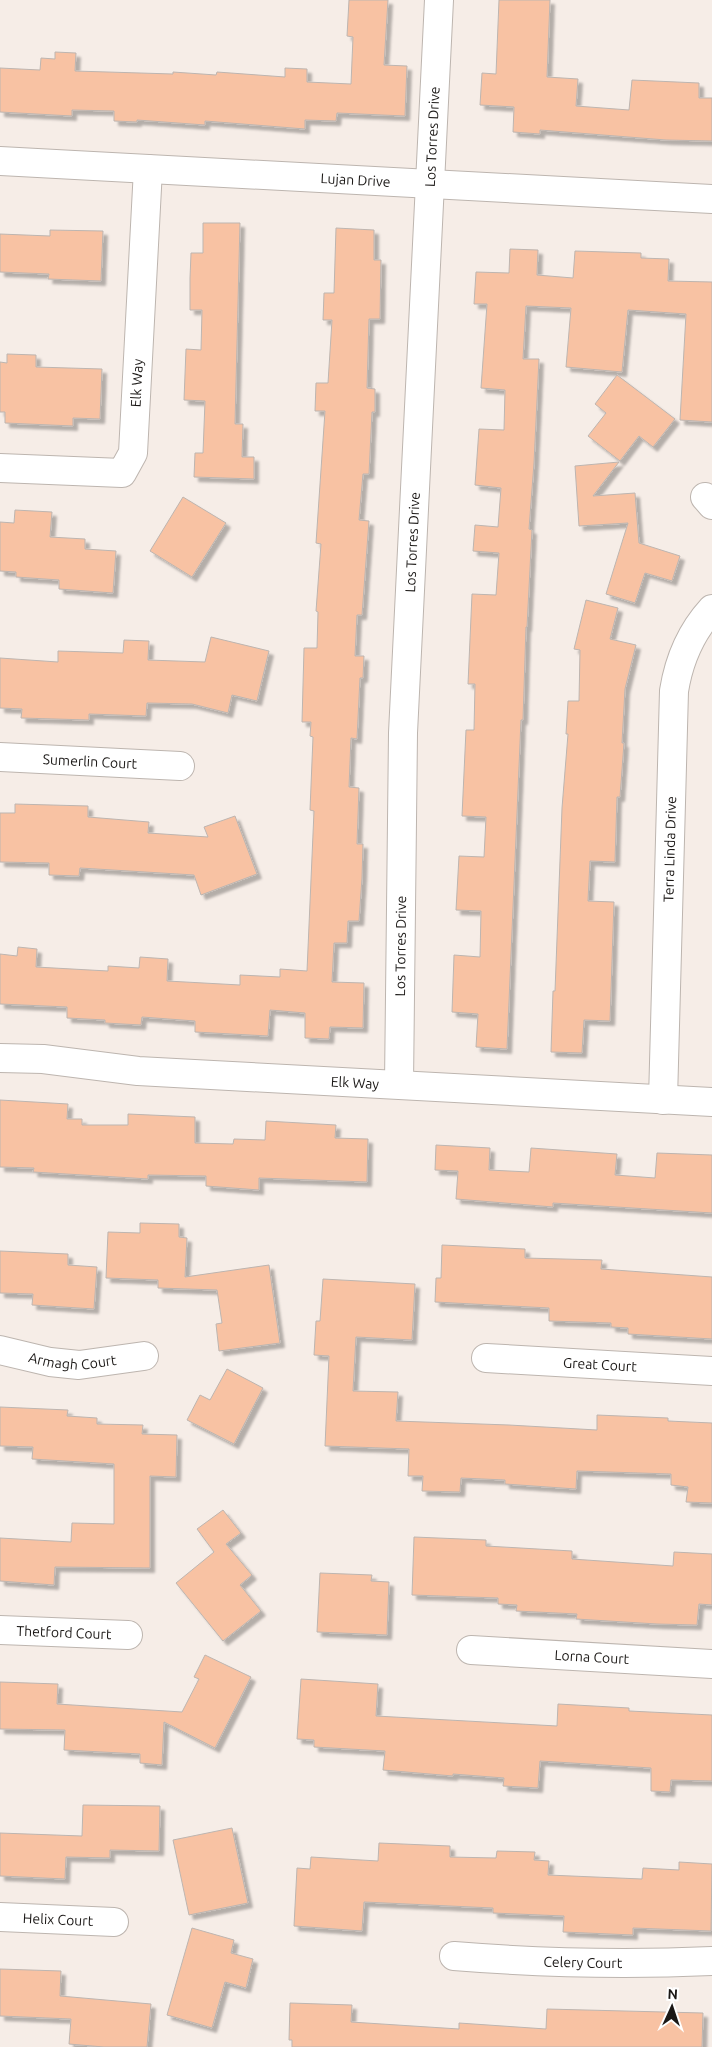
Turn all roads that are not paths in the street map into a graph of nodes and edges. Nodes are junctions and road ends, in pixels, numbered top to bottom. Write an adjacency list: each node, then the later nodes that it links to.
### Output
1 (439, 0): 4 (street, Los Torres Drive)
2 (0, 162): 3 (street, Lujan Drive)
3 (148, 169): 4 (street, Lujan Drive); 6 (street, Elk Way)
4 (430, 184): 5 (street, Lujan Drive); 11 (street, Los Torres Drive)
5 (712, 198)
6 (0, 468)
7 (712, 609): 12 (street, Terra Linda Drive)
8 (0, 757): 9 (street, Sumerlin Court)
9 (180, 766)
10 (0, 1058): 11 (street, Elk Way)
11 (399, 1084): 12 (street, Elk Way)
12 (662, 1100): 13 (street, Elk Way)
13 (712, 1102)
14 (0, 1350): 15 (street, Armagh Court)
15 (144, 1356)
16 (486, 1358): 17 (street, Great Court)
17 (712, 1370)
18 (0, 1630): 19 (street, Thetford Court)
19 (128, 1635)
20 (471, 1650): 21 (street, Lorna Court)
21 (712, 1664)
22 (0, 1917): 23 (street, Helix Court)
23 (114, 1922)
24 (454, 1956): 25 (street, Celery Court)
25 (712, 1961)

